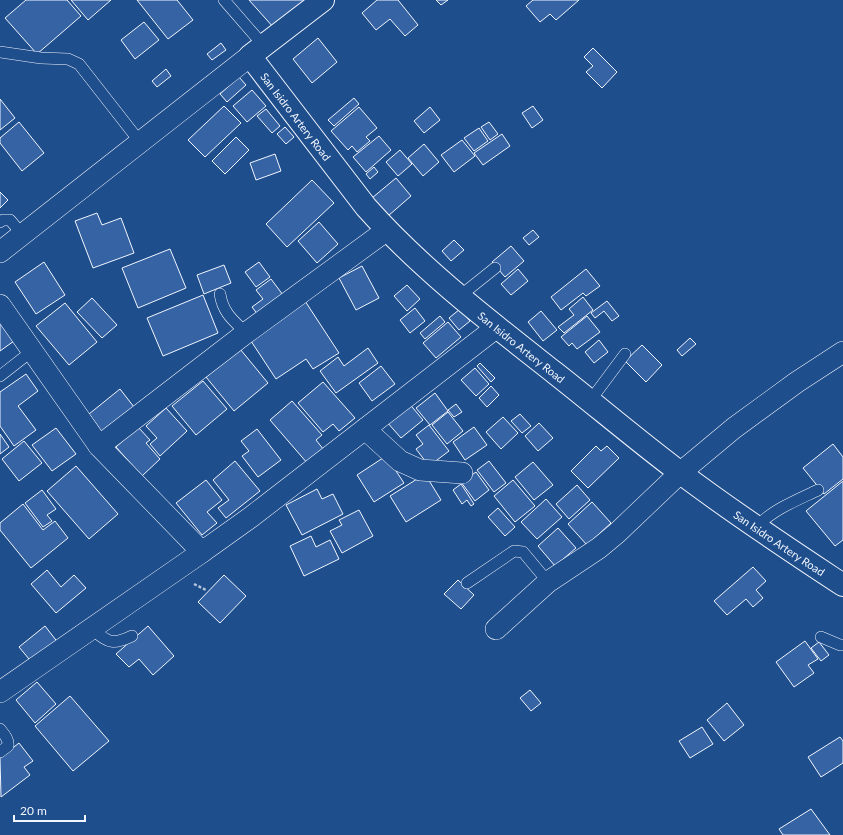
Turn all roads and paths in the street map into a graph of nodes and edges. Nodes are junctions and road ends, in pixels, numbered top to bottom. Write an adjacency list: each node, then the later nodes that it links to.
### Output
1 (224, 0): 3 (lane)
2 (323, 0): 3 (street)
3 (257, 51): 5 (street); 7 (street, San Isidro Artery Road)
4 (0, 52): 5 (lane)
5 (140, 142): 8 (street)
6 (0, 222): 8 (lane)
7 (387, 230): 12 (street, San Isidro Artery Road); 15 (street)
8 (22, 234): 9 (street)
9 (0, 252)
10 (495, 268): 12 (lane)
11 (220, 294): 15 (lane)
12 (460, 296): 14 (street, San Isidro Artery Road)
13 (0, 305): 16 (street)
14 (497, 327): 20 (street, San Isidro Artery Road); 21 (street)
15 (246, 333): 22 (street)
16 (32, 351): 19 (lane); 22 (street)
17 (843, 352): 24 (street)
18 (624, 354): 20 (lane)
19 (0, 376)
20 (590, 400): 24 (street, San Isidro Artery Road)
21 (365, 429): 23 (street); 27 (street)
22 (100, 446): 27 (street)
23 (462, 473)
24 (680, 473): 26 (street, San Isidro Artery Road); 29 (street)
25 (818, 490): 26 (lane)
26 (756, 526): 28 (street, San Isidro Artery Road)
27 (202, 552): 32 (street)
28 (839, 578)
29 (548, 582): 30 (lane); 31 (street)
30 (466, 583)
31 (496, 629)
32 (91, 630): 33 (lane); 36 (street)
33 (132, 636)
34 (821, 637): 35 (lane)
35 (843, 645)
36 (0, 692)
37 (0, 729): 38 (lane)
38 (0, 752)

